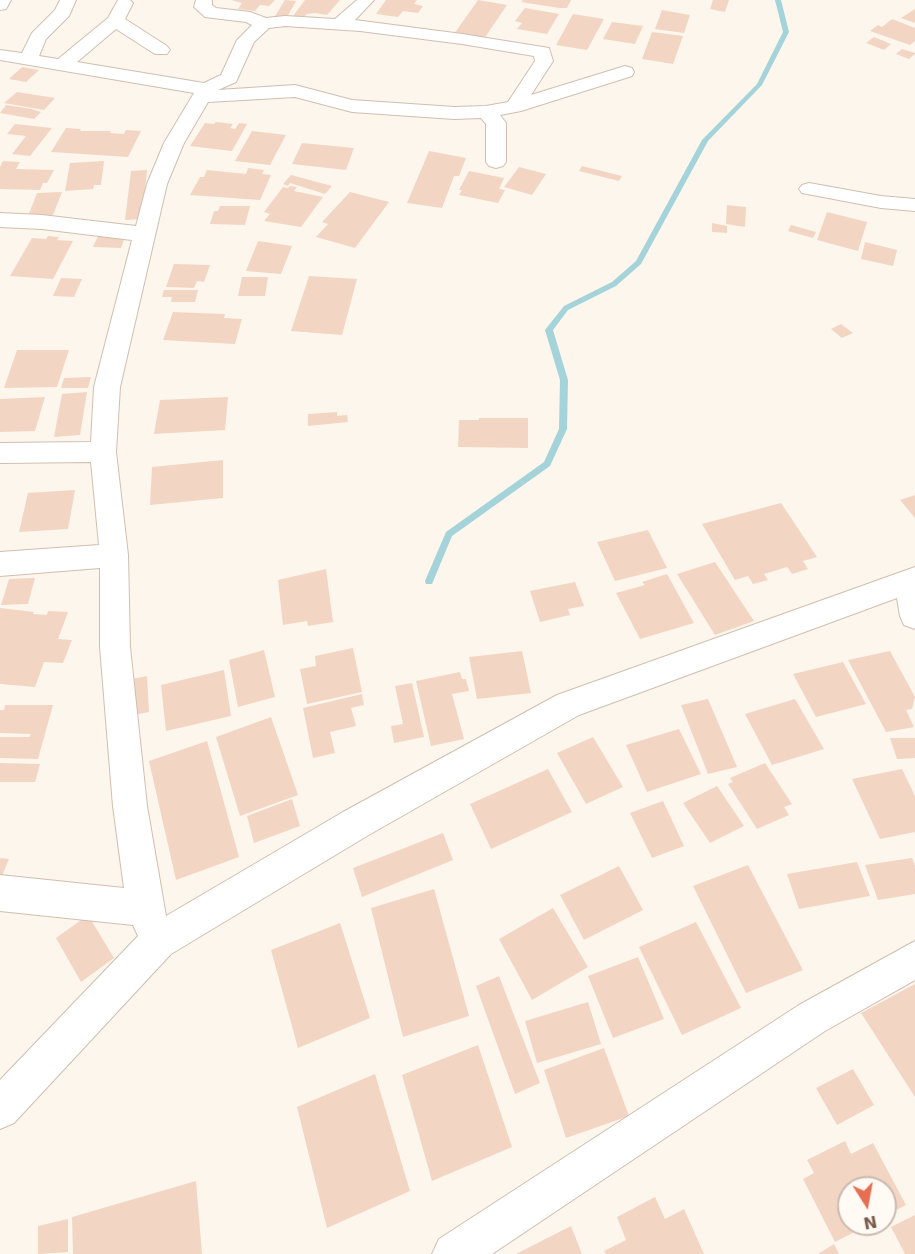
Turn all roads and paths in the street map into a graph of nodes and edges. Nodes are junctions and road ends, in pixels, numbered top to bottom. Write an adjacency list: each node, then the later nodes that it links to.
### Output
1 (3, 0): 6 (street)
2 (68, 0): 12 (street)
3 (204, 0): 8 (street)
4 (366, 0): 9 (street)
5 (124, 3): 7 (street)
6 (0, 5)
7 (115, 21): 10 (street); 13 (street)
8 (264, 24): 9 (street); 15 (street)
9 (339, 24): 16 (street)
10 (161, 50)
11 (0, 55): 12 (street)
12 (28, 60): 13 (street)
13 (62, 65): 15 (street)
14 (625, 72): 16 (street)
15 (203, 93): 17 (street); 22 (street)
16 (514, 107): 17 (street)
17 (486, 112): 18 (street)
18 (496, 162)
19 (810, 189): 20 (street)
20 (915, 205)
21 (0, 220): 22 (street)
22 (143, 234): 23 (street)
23 (103, 452): 24 (street); 25 (street)
24 (0, 453)
25 (114, 555): 26 (street); 30 (street)
26 (0, 564)
27 (912, 580): 28 (street); 31 (street)
28 (915, 616)
29 (0, 893): 30 (street)
30 (145, 908): 31 (street)
31 (158, 941): 33 (street)
32 (915, 959): 34 (street)
33 (0, 1109)
34 (460, 1252)

